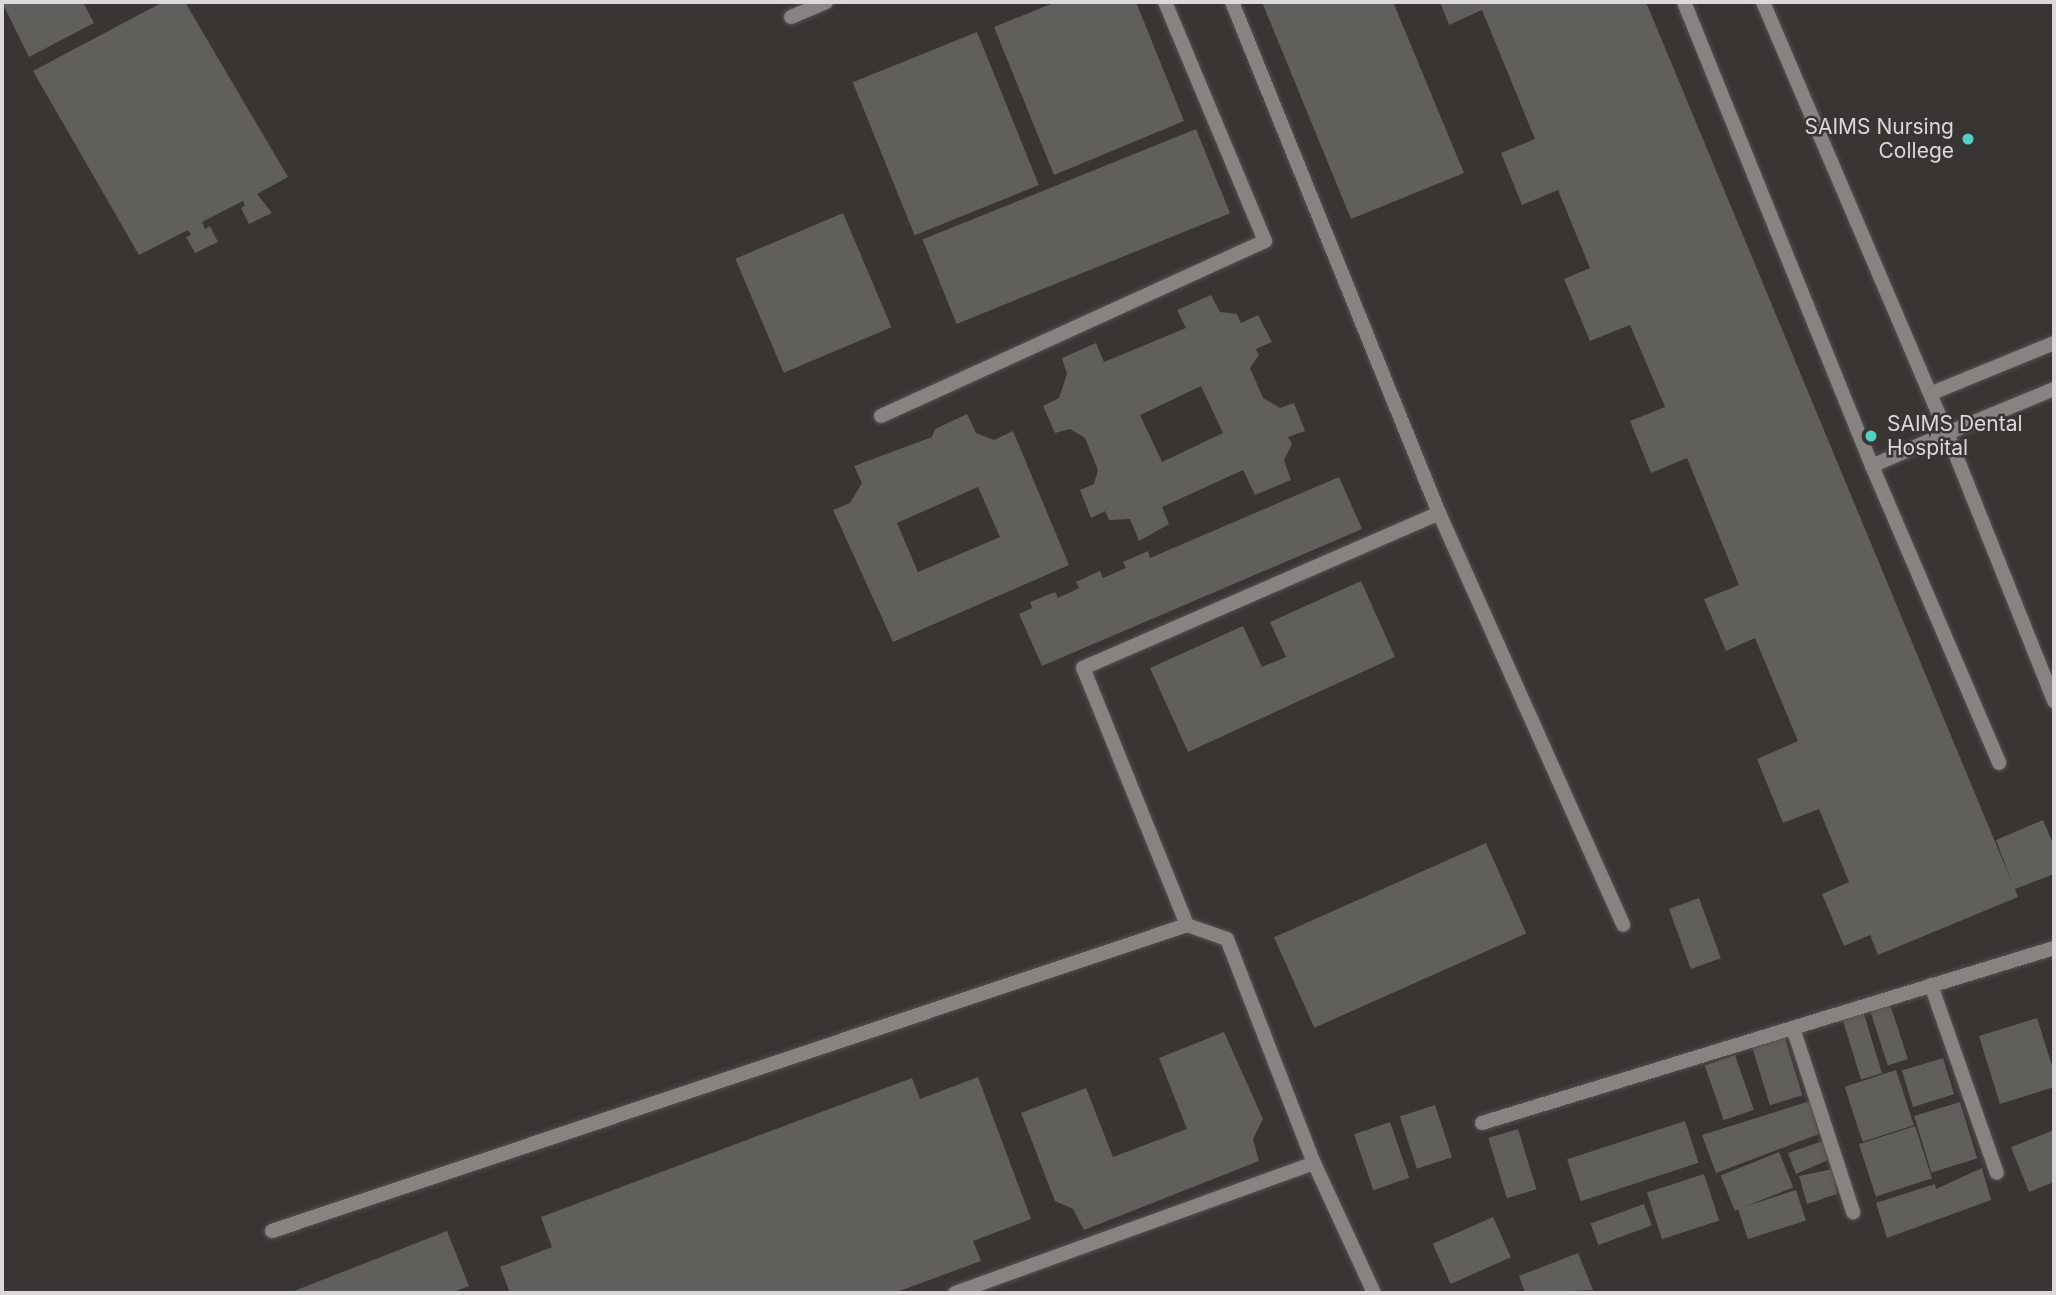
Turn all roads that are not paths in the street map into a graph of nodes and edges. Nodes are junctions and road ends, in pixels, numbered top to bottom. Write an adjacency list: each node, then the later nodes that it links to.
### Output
1 (826, 2): 6 (street)
2 (1165, 2): 10 (street)
3 (1232, 2): 13 (street)
4 (1684, 2): 12 (street)
5 (1763, 2): 9 (street)
6 (791, 17)
7 (2054, 343): 9 (street)
8 (2054, 389): 11 (street)
9 (1932, 393): 11 (street)
10 (881, 416)
11 (1947, 433): 12 (street); 14 (street)
12 (1872, 466): 15 (street)
13 (1439, 513): 16 (street); 17 (street)
14 (2054, 701)
15 (1999, 763)
16 (1187, 925): 22 (street); 25 (street)
17 (1623, 925)
18 (2054, 948): 19 (street)
19 (1931, 985): 20 (street); 23 (street)
20 (1793, 1028): 21 (street); 24 (street)
21 (1482, 1123)
22 (1314, 1163): 26 (street); 27 (street)
23 (1997, 1173)
24 (1853, 1212)
25 (272, 1231)
26 (955, 1293)
27 (1374, 1293)

